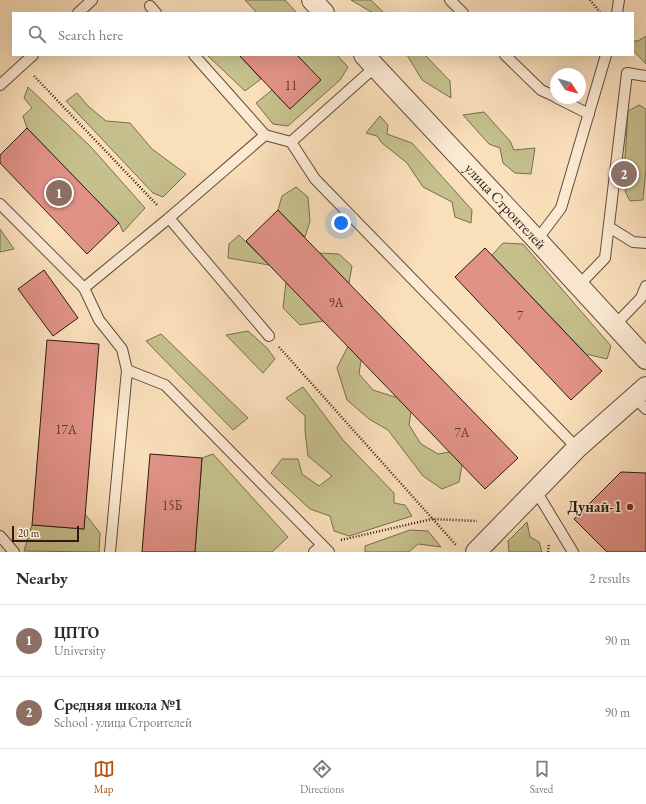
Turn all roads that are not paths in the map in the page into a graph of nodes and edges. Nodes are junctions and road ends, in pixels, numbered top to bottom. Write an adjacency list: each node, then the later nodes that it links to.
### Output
1 (92, 0): 5 (lane)
2 (312, 0): 6 (street)
3 (450, 0): 7 (lane)
4 (619, 0): 8 (lane)
5 (79, 12)
6 (323, 12)
7 (462, 12)
8 (617, 12)
9 (32, 56): 15 (lane)
10 (195, 56): 19 (lane)
11 (505, 56): 16 (lane)
12 (606, 56): 18 (lane)
13 (370, 61): 20 (lane); 24 (street, улица Строителей)
14 (646, 76): 23 (lane)
15 (2, 79)
16 (550, 95)
17 (568, 104): 18 (lane)
18 (589, 114): 24 (lane)
19 (265, 135): 20 (lane); 22 (lane)
20 (291, 142): 34 (lane)
21 (0, 204): 28 (lane)
22 (169, 218): 28 (lane); 30 (lane)
23 (609, 227): 25 (lane); 26 (lane)
24 (537, 240): 26 (street, улица Строителей)
25 (646, 243)
26 (578, 285): 29 (street, улица Строителей)
27 (646, 286): 29 (lane)
28 (84, 288): 32 (lane)
29 (615, 326): 31 (street, улица Строителей)
30 (269, 336)
31 (646, 359)
32 (127, 370): 38 (lane); 40 (lane)
33 (642, 398): 34 (street)
34 (577, 448): 35 (street)
35 (536, 491): 37 (street); 41 (lane)
36 (0, 536): 39 (lane)
37 (466, 549)
38 (322, 550)
39 (14, 552)
40 (110, 552)
41 (573, 552)

